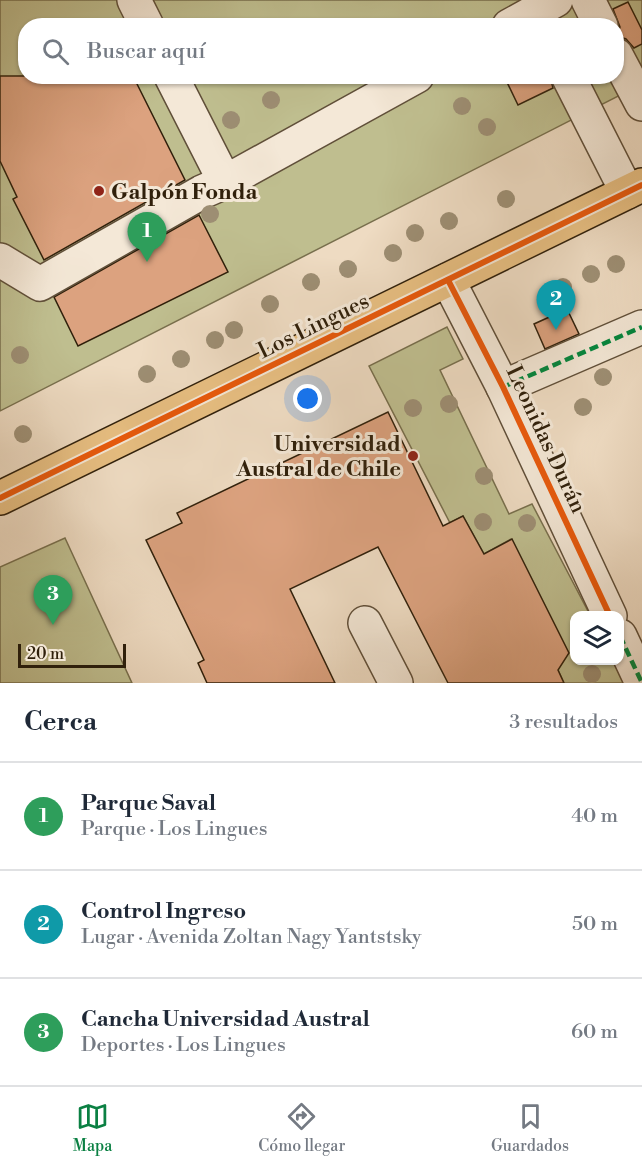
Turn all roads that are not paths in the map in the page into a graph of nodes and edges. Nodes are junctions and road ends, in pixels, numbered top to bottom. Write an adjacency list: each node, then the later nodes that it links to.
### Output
1 (134, 0): 3 (street)
2 (588, 0): 4 (street)
3 (143, 18)
4 (597, 18)
5 (624, 70): 9 (street)
6 (175, 84): 10 (street)
7 (403, 84): 10 (street)
8 (573, 84): 11 (street)
9 (642, 104)
10 (225, 182): 12 (street)
11 (634, 189): 13 (main road, Los Lingues)
12 (0, 260)
13 (448, 280): 15 (street, Leonidas Durán); 16 (main road, Los Lingues)
14 (642, 327): 15 (street)
15 (503, 387): 17 (street, Leonidas Durán)
16 (0, 498)
17 (608, 611)
18 (365, 623): 20 (street)
19 (624, 645): 21 (street)
20 (396, 683)
21 (642, 683)

